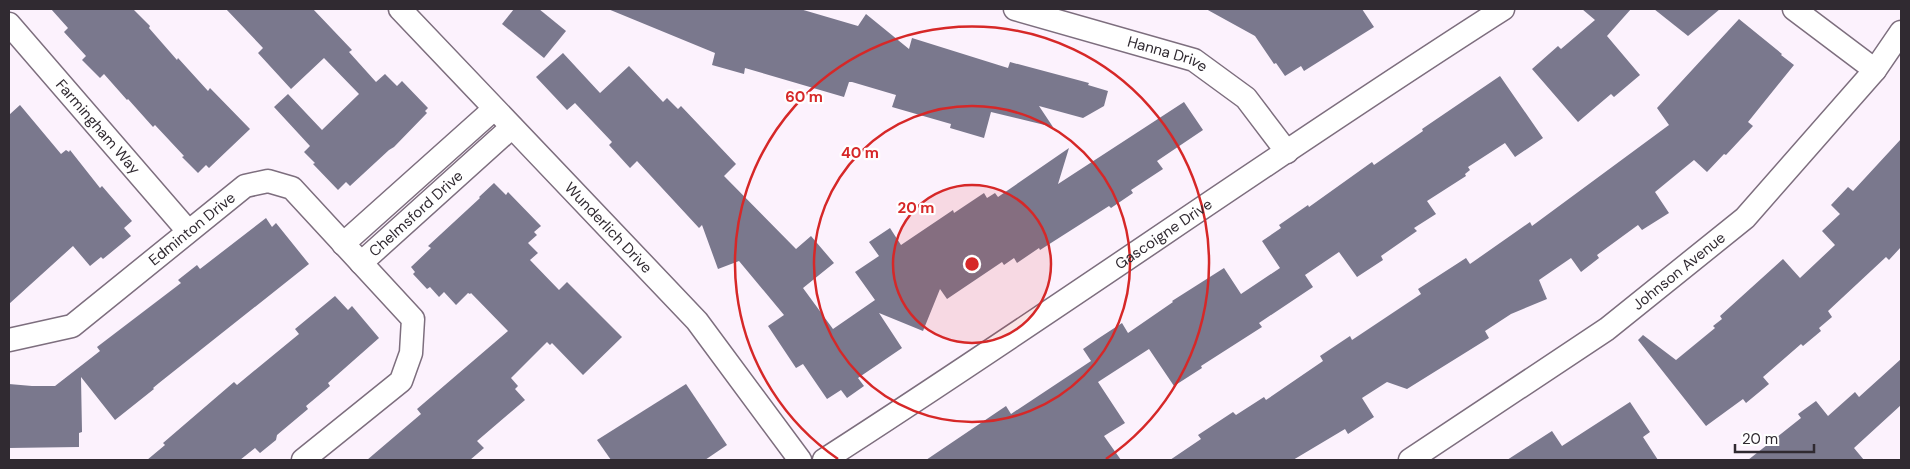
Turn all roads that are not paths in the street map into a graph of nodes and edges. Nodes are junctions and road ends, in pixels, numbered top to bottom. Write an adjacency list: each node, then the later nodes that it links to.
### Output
1 (400, 9): 8 (street, Wunderlich Drive)
2 (1015, 9): 10 (street, Hanna Drive)
3 (1503, 9): 10 (street, Gascoigne Drive)
4 (1794, 9): 7 (street)
5 (9, 24): 11 (street, Farmingham Way)
6 (1901, 32): 7 (street, Johnson Avenue)
7 (1876, 70): 18 (street, Johnson Avenue)
8 (494, 109): 9 (street, Wunderlich Drive); 12 (street, Chelmsford Drive)
9 (512, 127): 13 (street, Chelmsford Drive); 16 (street, Wunderlich Drive)
10 (1287, 152): 17 (street, Gascoigne Drive)
11 (188, 231): 12 (street, Edminton Drive); 14 (street, Edminton Drive)
12 (343, 244): 13 (street, Edminton Drive)
13 (361, 263): 15 (street, Chelmsford Drive)
14 (9, 340)
15 (303, 460)
16 (800, 460)
17 (824, 460)
18 (1410, 460)

